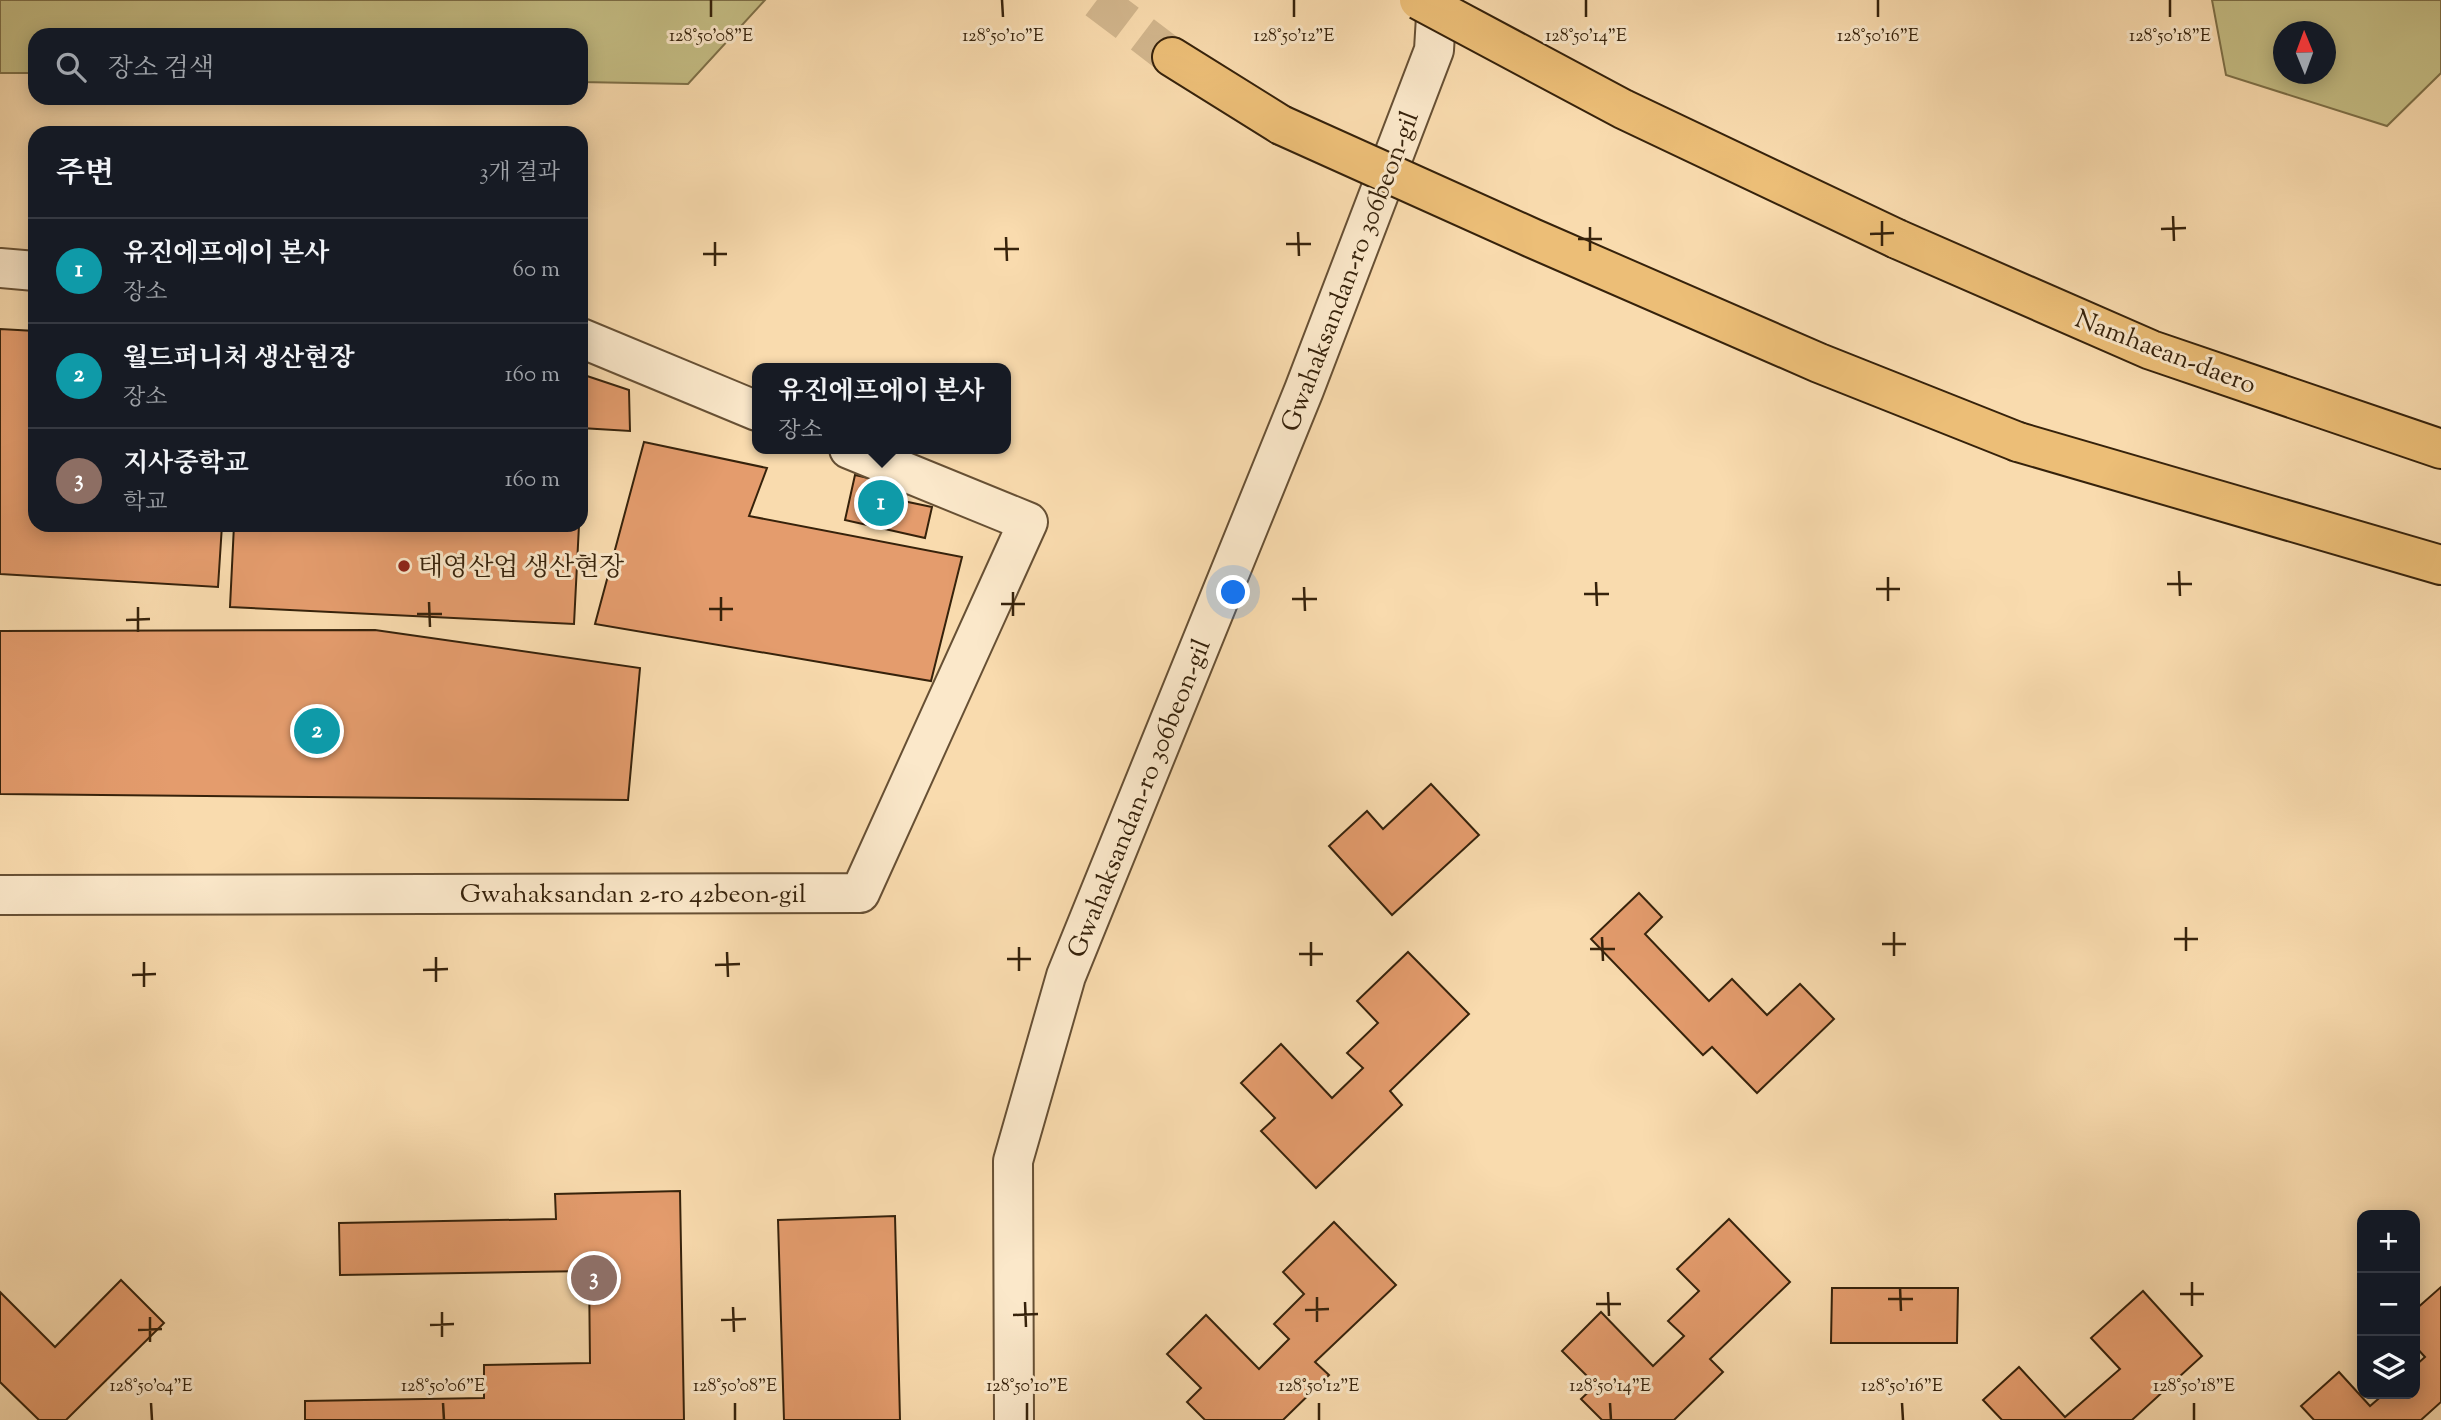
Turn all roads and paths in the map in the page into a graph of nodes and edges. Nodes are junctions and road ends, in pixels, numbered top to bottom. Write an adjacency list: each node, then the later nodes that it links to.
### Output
1 (1419, 0): 8 (highway, Namhaean-daero, bridge)
2 (1437, 0): 12 (street, Gwahaksandan-ro 306beon-gil)
3 (1172, 57): 10 (highway, bridge)
4 (0, 268): 5 (street)
5 (28, 270)
6 (588, 341): 7 (street)
7 (752, 409)
8 (2441, 449)
9 (861, 454): 11 (street, Gwahaksandan 2-ro 42beon-gil)
10 (2441, 565)
11 (0, 895)
12 (1014, 1420)

